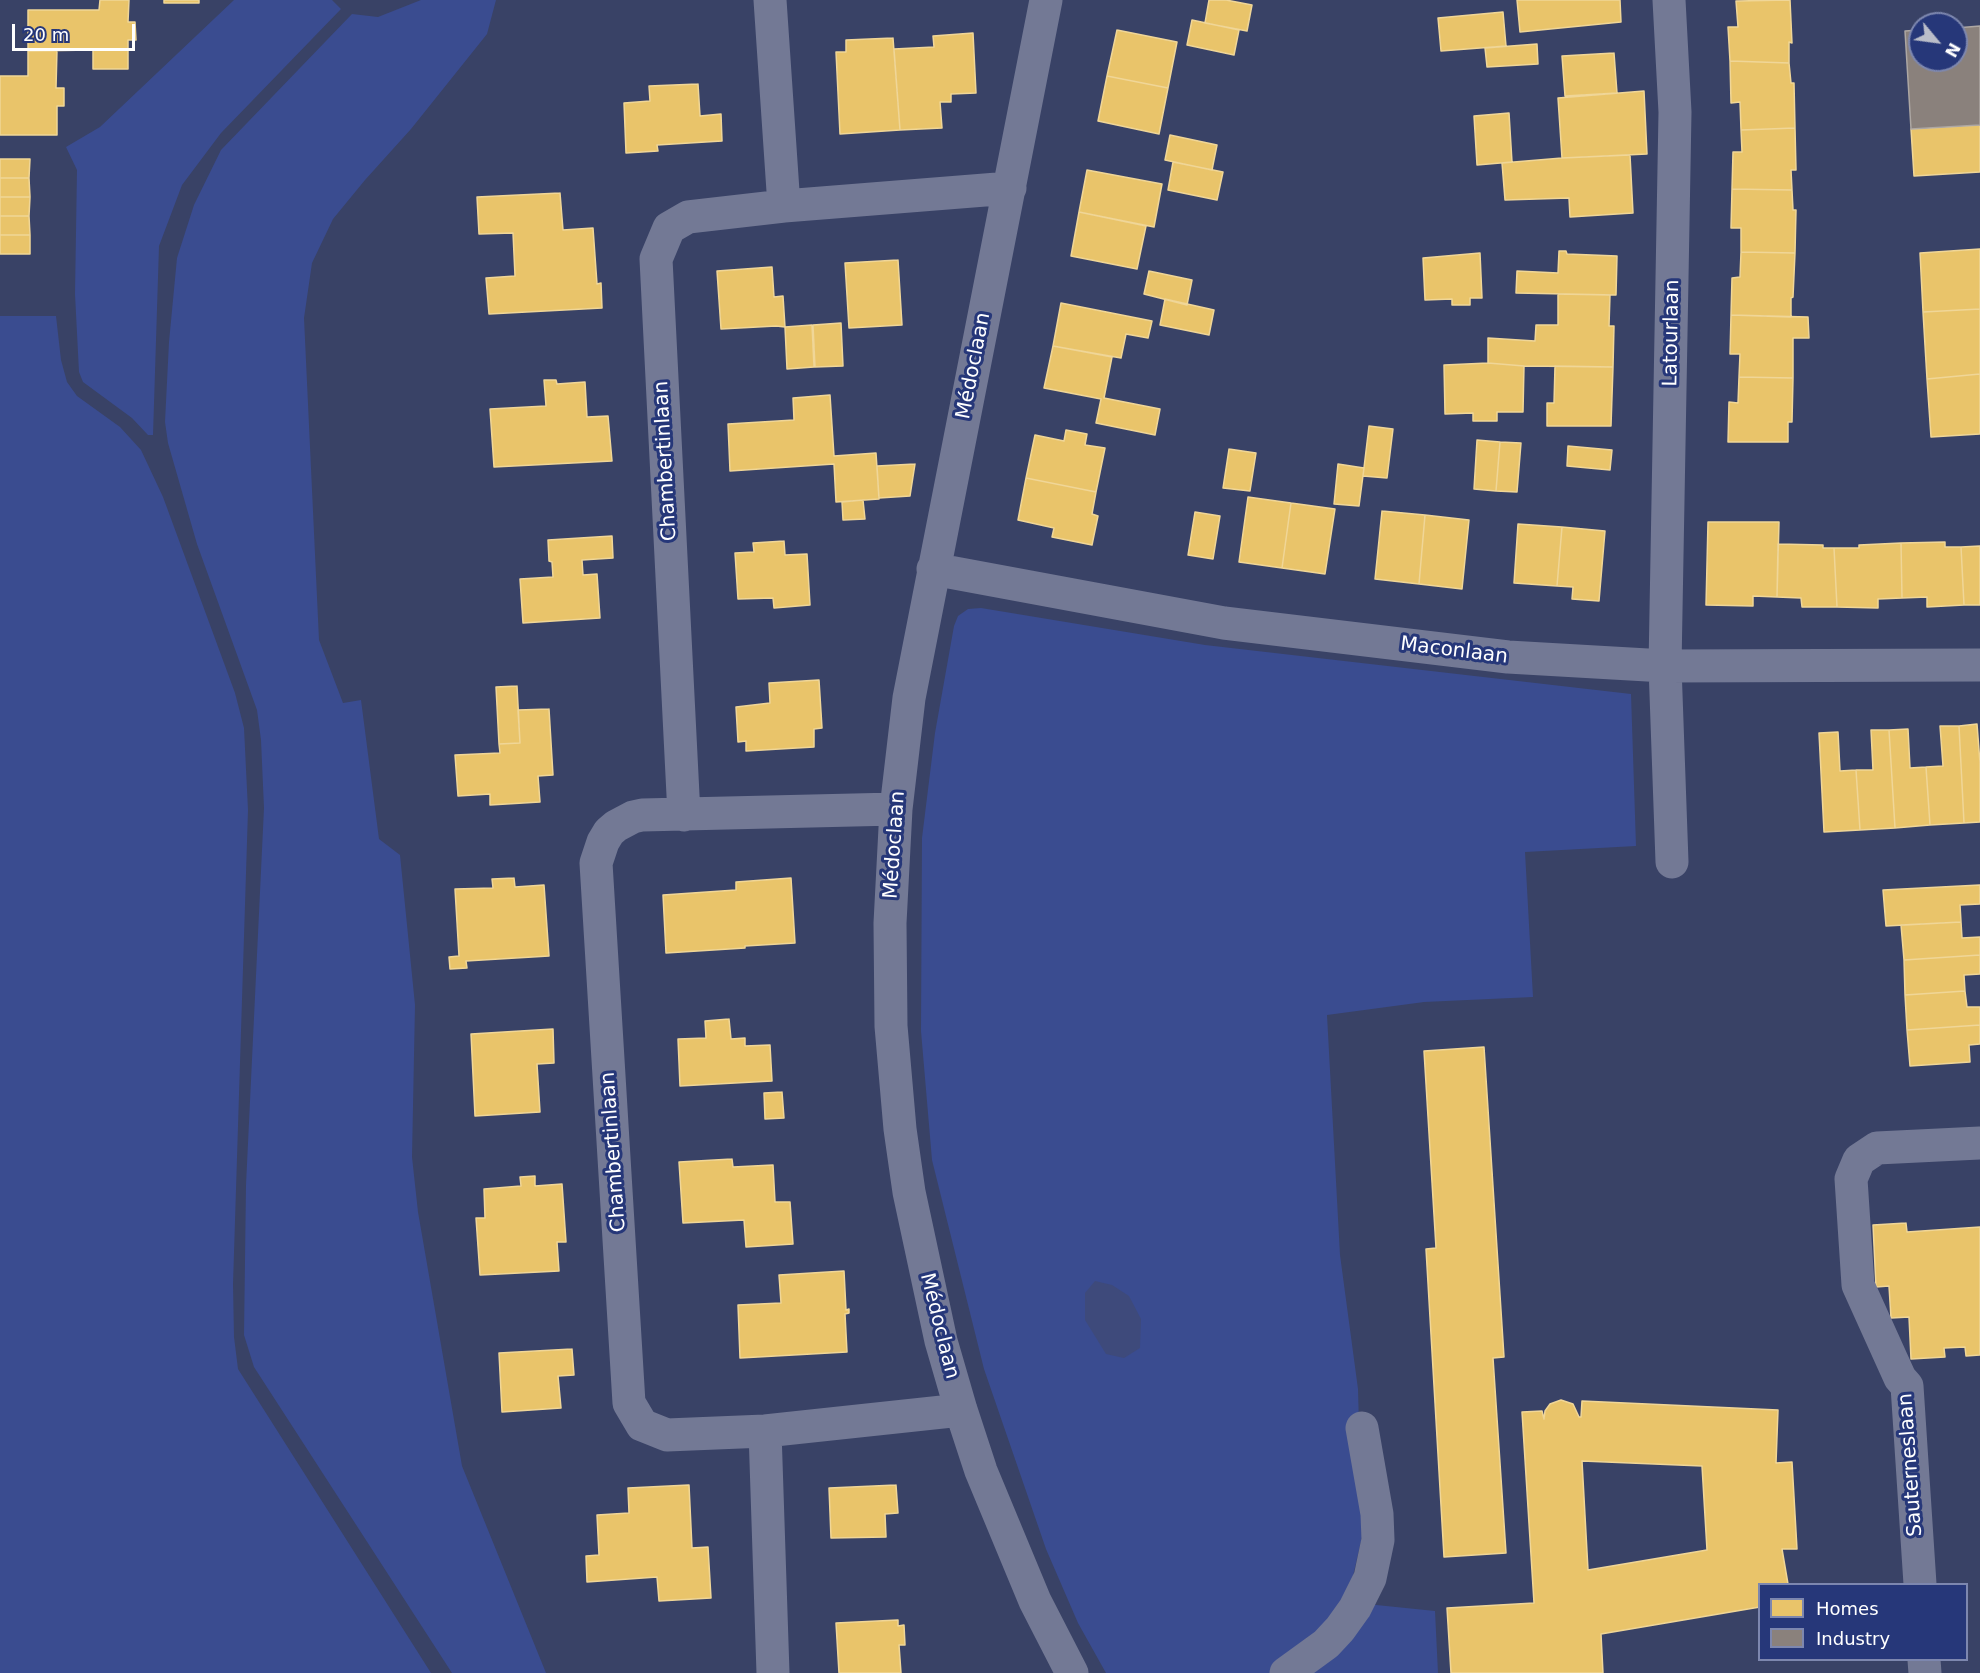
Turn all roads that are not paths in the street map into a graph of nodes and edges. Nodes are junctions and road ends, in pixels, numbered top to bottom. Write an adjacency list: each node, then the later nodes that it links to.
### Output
1 (770, 0): 5 (street)
2 (1046, 0): 4 (street, Médoclaan)
3 (1669, 0): 8 (street, Latourlaan)
4 (1010, 188): 5 (street, Chambertinlaan); 6 (street, Médoclaan)
5 (783, 206): 10 (street, Chambertinlaan)
6 (933, 569): 8 (street, Maconlaan); 9 (street, Médoclaan)
7 (1980, 665): 8 (street, Maconlaan)
8 (1665, 666): 11 (street, Latourlaan)
9 (896, 809): 10 (street, Chambertinlaan); 13 (street, Médoclaan)
10 (684, 815): 15 (street, Chambertinlaan)
11 (1672, 862)
12 (1980, 1143): 16 (street, Sauterneslaan)
13 (961, 1410): 15 (street, Chambertinlaan); 18 (street, Médoclaan)
14 (1362, 1428): 19 (street)
15 (765, 1431): 17 (street)
16 (1920, 1583)
17 (773, 1673)
18 (1072, 1673)
19 (1286, 1673)

